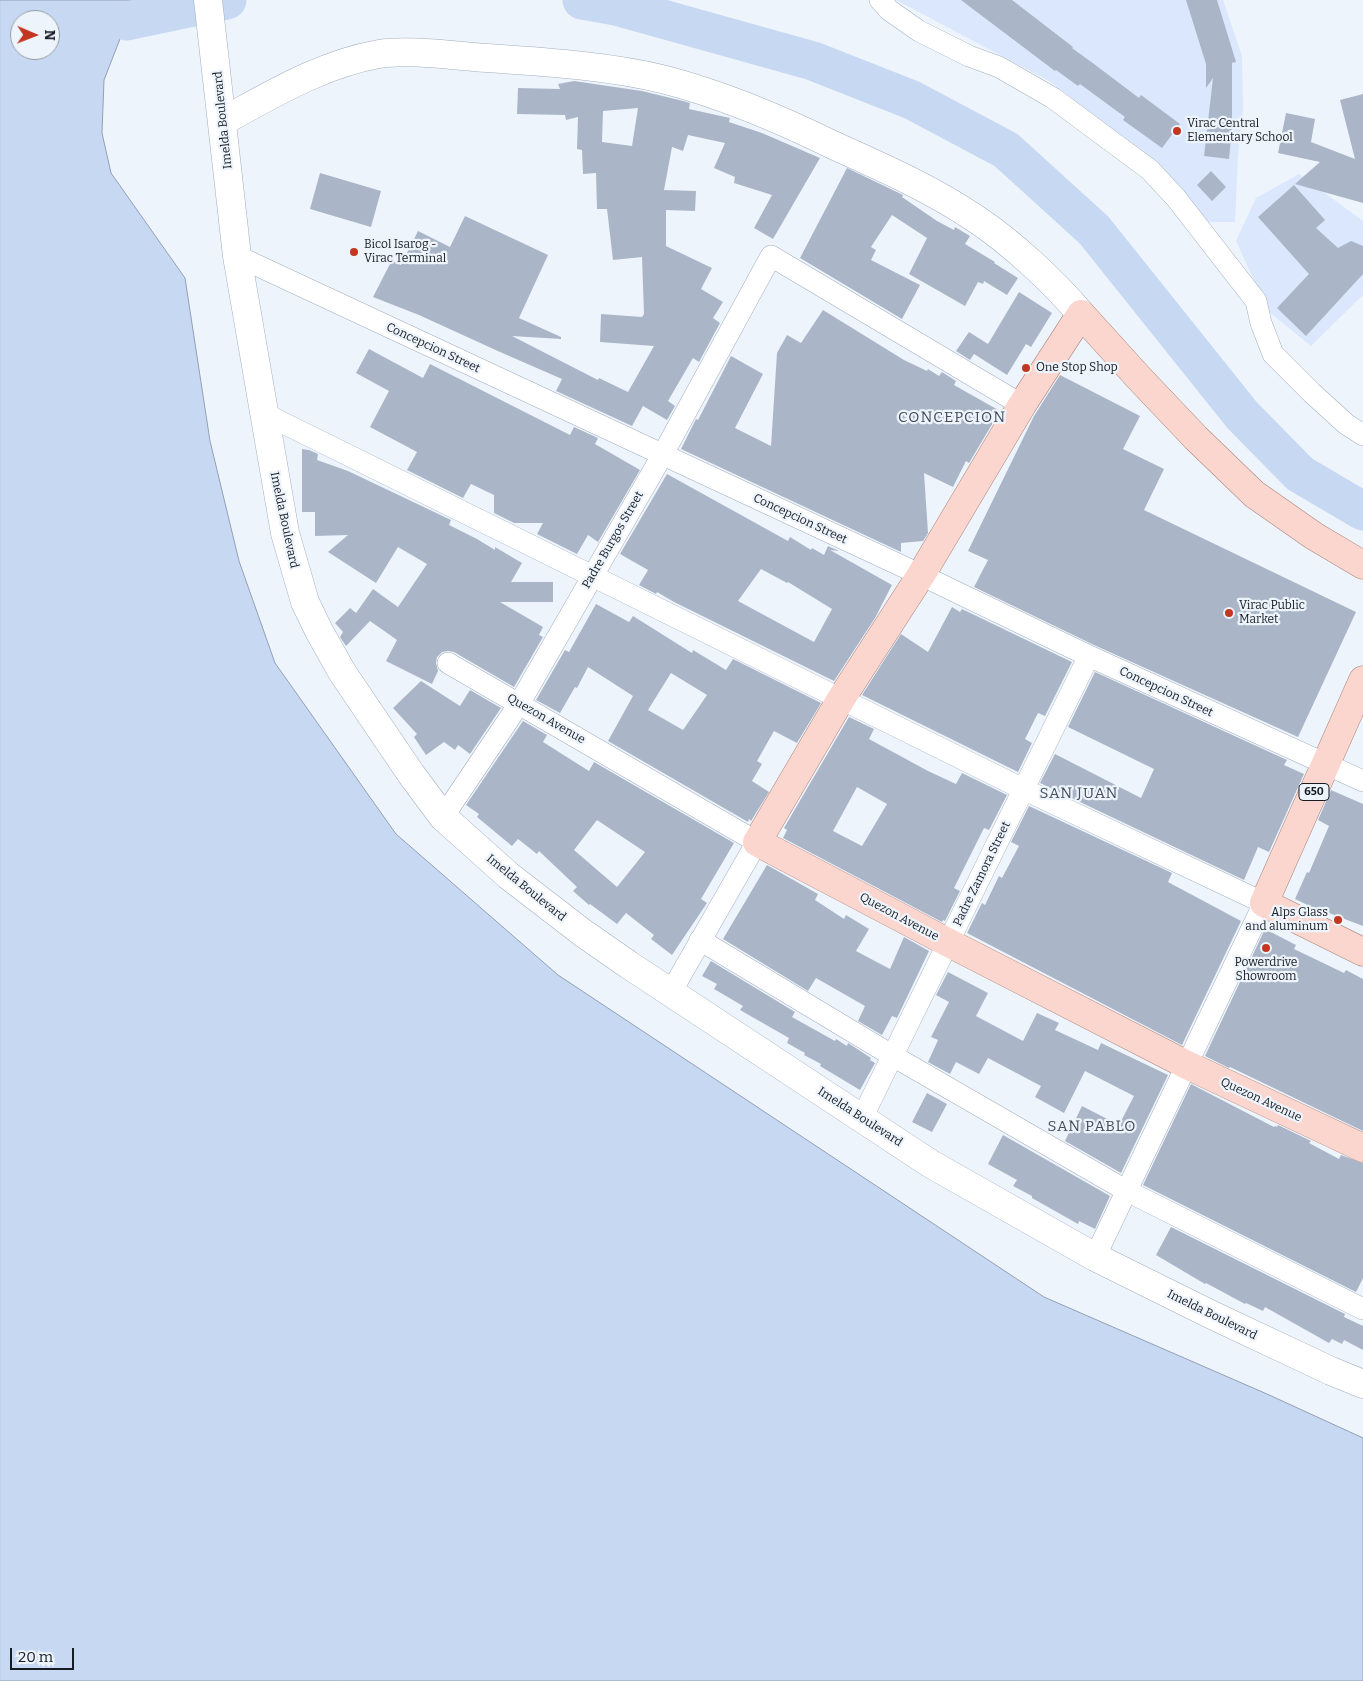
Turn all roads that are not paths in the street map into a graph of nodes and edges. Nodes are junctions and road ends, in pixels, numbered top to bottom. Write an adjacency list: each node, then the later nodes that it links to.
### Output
1 (208, 0): 3 (main road, Imelda Boulevard)
2 (880, 0): 8 (street)
3 (223, 121): 4 (main road, Imelda Boulevard); 5 (main road)
4 (237, 256): 7 (main road, Imelda Boulevard); 9 (street, Concepcion Street)
5 (1082, 314): 6 (main road); 10 (main road)
6 (1022, 405): 9 (street, Padre Burgos Street); 11 (main road)
7 (263, 413): 12 (street); 21 (main road, Imelda Boulevard)
8 (1363, 435)
9 (663, 454): 11 (street, Concepcion Street); 12 (street, Padre Burgos Street)
10 (1363, 565)
11 (921, 575): 13 (street, Concepcion Street); 16 (main road)
12 (592, 576): 16 (street); 17 (street, Padre Burgos Street)
13 (1089, 656): 18 (street, Concepcion Street); 20 (street, Padre Zamora Street)
14 (448, 663): 17 (street, Quezon Avenue)
15 (1363, 680): 18 (main road, 650)
16 (841, 699): 20 (street); 22 (main road)
17 (519, 704): 21 (street, Padre Burgos Street); 22 (street, Quezon Avenue)
18 (1326, 765): 19 (street, Concepcion Street); 23 (main road, 650)
19 (1363, 781)
20 (1023, 789): 23 (street); 25 (street, Padre Zamora Street)
21 (443, 817): 27 (main road, Imelda Boulevard)
22 (757, 842): 24 (street); 25 (main road, Quezon Avenue)
23 (1264, 903): 26 (main road); 29 (street)
24 (700, 940): 27 (street); 28 (street)
25 (949, 943): 28 (street, Padre Zamora Street); 29 (main road, Quezon Avenue)
26 (1363, 952)
27 (671, 992): 30 (main road, Imelda Boulevard)
28 (893, 1056): 30 (street, Padre Zamora Street); 32 (street)
29 (1187, 1065): 31 (main road, Quezon Avenue); 32 (street)
30 (862, 1118): 33 (main road, Imelda Boulevard)
31 (1363, 1148)
32 (1127, 1191): 33 (street); 34 (street)
33 (1095, 1257): 35 (main road, Imelda Boulevard)
34 (1363, 1309)
35 (1363, 1384)

